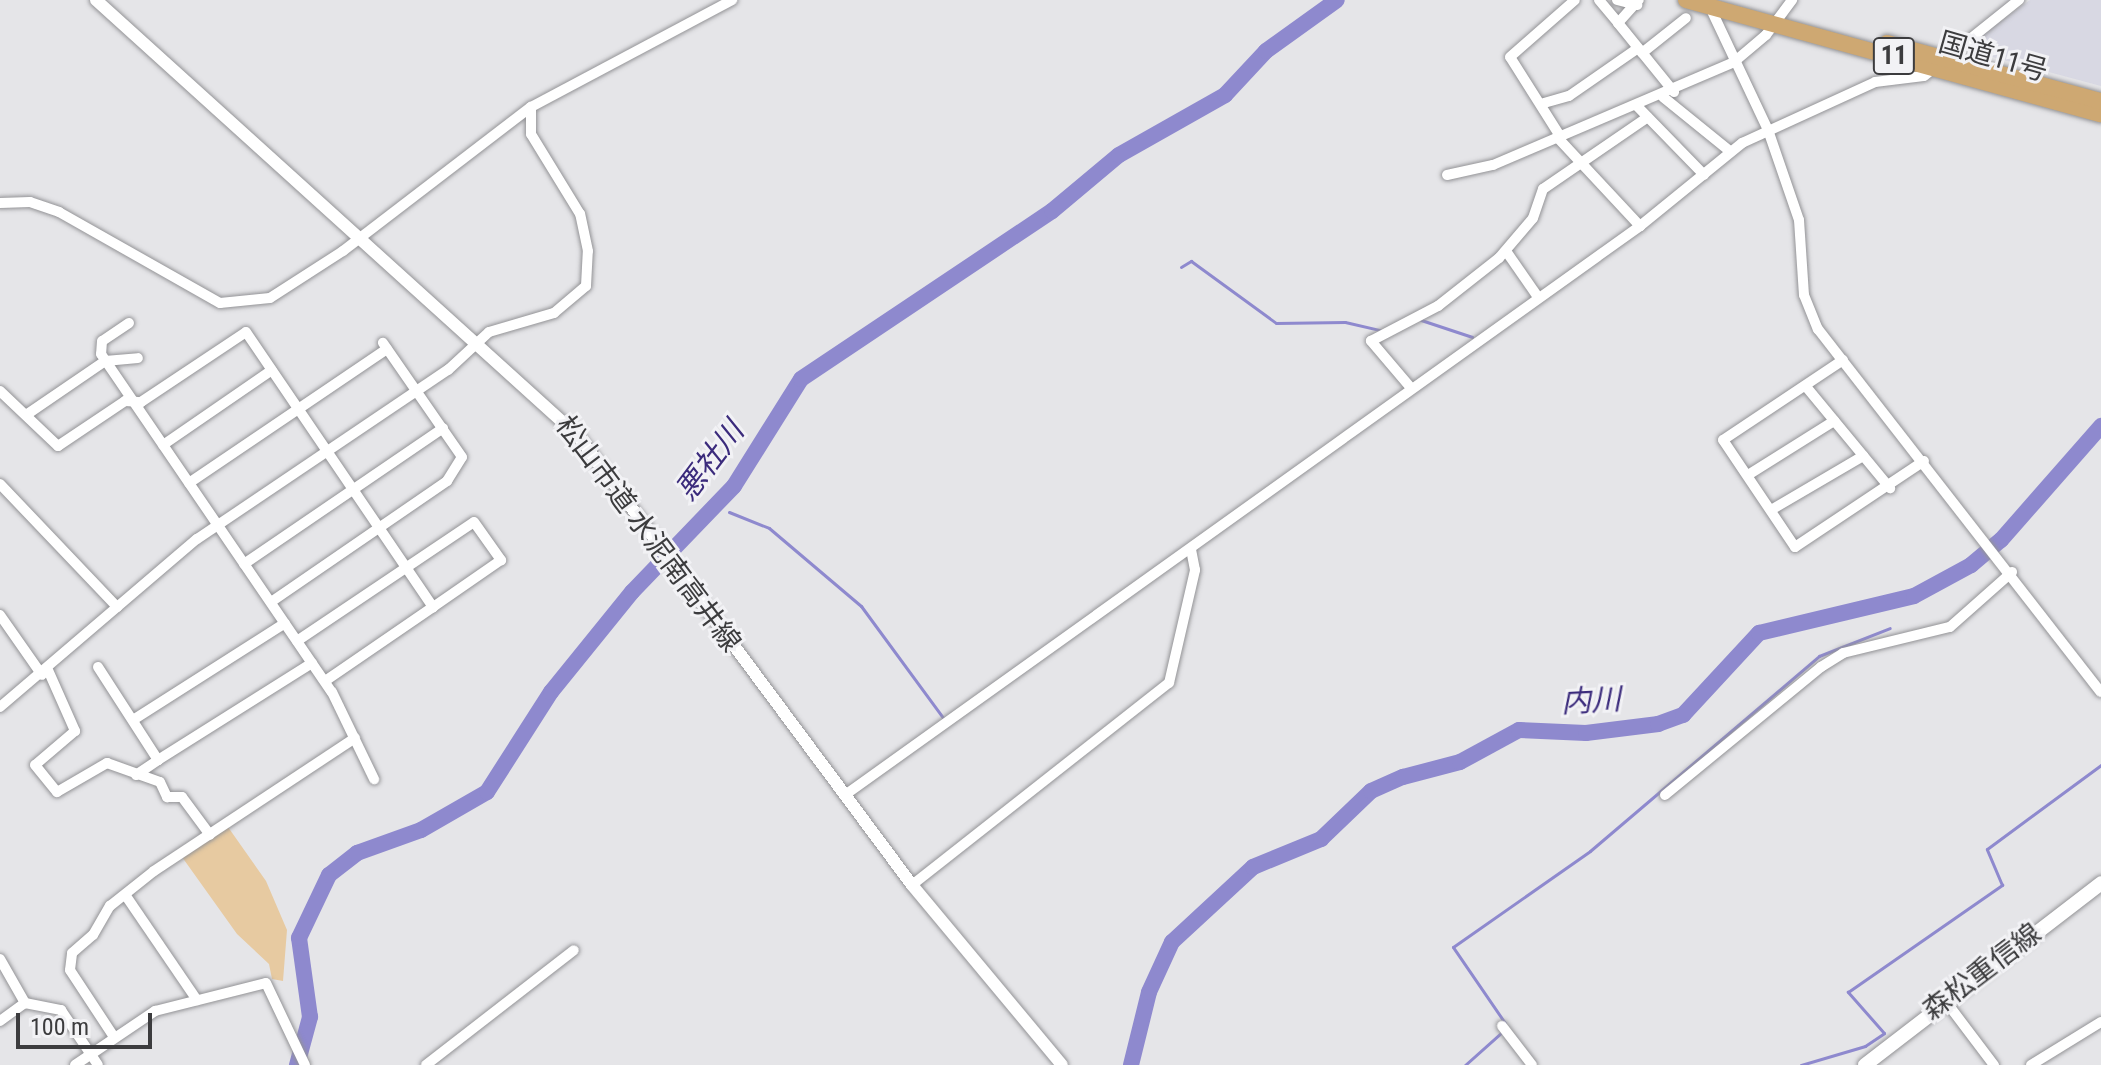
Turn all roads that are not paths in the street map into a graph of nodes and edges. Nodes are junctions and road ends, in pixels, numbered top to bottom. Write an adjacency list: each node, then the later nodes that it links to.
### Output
1 (96, 0): 33 (street, 松山市道 水泥南高井線)
2 (732, 0): 22 (street)
3 (1575, 0): 20 (street)
4 (1599, 0): 13 (street)
5 (1617, 0): 9 (street)
6 (1686, 0): 10 (highway, 国道11号 / 11)
7 (1731, 0): 11 (highway, 国道11号 / 11)
8 (2019, 0): 16 (street)
9 (1638, 3): 13 (street)
10 (1708, 3): 11 (highway, 国道11号 / 11); 15 (street)
11 (1782, 12): 15 (street); 16 (highway, 国道11号 / 11)
12 (1686, 18): 14 (street)
13 (1618, 23): 14 (street)
14 (1640, 50): 17 (street); 20 (street)
15 (1734, 62): 17 (street); 25 (street)
16 (1940, 63): 19 (highway, 国道11号 / 11); 23 (highway, 国道11号 / 11); 25 (street)
17 (1674, 92): 18 (street)
18 (1663, 97): 21 (street); 27 (street)
19 (2101, 101)
20 (1544, 103): 26 (street)
21 (1637, 106): 24 (street); 26 (street)
22 (531, 107): 33 (street); 37 (street)
23 (2101, 114)
24 (1648, 117): 28 (street); 30 (street)
25 (1768, 130): 27 (street); 39 (street)
26 (1558, 136): 28 (street); 29 (street)
27 (1731, 152): 30 (street)
28 (1577, 161): 32 (street); 34 (street)
29 (1447, 175)
30 (1704, 175): 32 (street)
31 (0, 203): 33 (street)
32 (1640, 226): 35 (street)
33 (361, 237): 37 (street, 松山市道 水泥南高井線)
34 (1506, 251): 35 (street); 42 (street)
35 (1538, 297): 42 (street)
36 (129, 323): 40 (street)
37 (479, 340): 44 (street); 84 (street, 松山市道 水泥南高井線)
38 (138, 358): 40 (street)
39 (1843, 360): 43 (street); 54 (street)
40 (105, 361): 46 (street); 48 (street)
41 (272, 370): 46 (street); 47 (street); 51 (street)
42 (1411, 388): 63 (street)
43 (1808, 389): 49 (street); 55 (street)
44 (416, 390): 47 (street); 50 (street); 52 (street)
45 (0, 391): 48 (street)
46 (134, 402): 48 (street); 51 (street)
47 (299, 409): 52 (street); 56 (street)
48 (29, 413)
49 (1834, 421): 53 (street); 55 (street)
50 (443, 428): 59 (street); 62 (street)
51 (163, 445): 56 (street)
52 (327, 450): 59 (street); 61 (street)
53 (1863, 456): 58 (street); 60 (street)
54 (1924, 461): 58 (street); 66 (street)
55 (1748, 475): 60 (street)
56 (189, 483): 61 (street)
57 (0, 484): 68 (street)
58 (1890, 488): 60 (street)
59 (354, 489): 62 (street); 64 (street)
60 (1771, 510)
61 (218, 525): 64 (street); 68 (street)
62 (380, 528): 65 (street); 67 (street)
63 (1191, 549): 84 (street); 88 (street)
64 (244, 564): 67 (street)
65 (406, 567): 69 (street); 69 (street); 72 (street)
66 (2012, 572): 77 (street); 85 (street)
67 (271, 602): 71 (street)
68 (117, 607): 75 (street)
69 (433, 607): 76 (street)
70 (0, 615): 75 (street)
71 (285, 623): 72 (street); 79 (street)
72 (297, 641): 73 (street)
73 (312, 663): 76 (street); 81 (street)
74 (98, 667): 79 (street)
75 (45, 673): 78 (street); 82 (street)
76 (325, 681): 80 (street)
77 (2101, 692)
78 (0, 707)
79 (133, 720): 81 (street)
80 (355, 738): 83 (street); 86 (street)
81 (158, 760): 82 (street)
82 (136, 775): 86 (street)
83 (374, 779)
84 (845, 795): 88 (street, 松山市道 水泥南高井線)
85 (1665, 795)
86 (210, 835): 89 (street)
87 (2101, 883): 92 (main road, 森松重信線)
88 (912, 885): 106 (street, 松山市道 水泥南高井線)
89 (126, 896): 93 (street); 98 (street)
90 (574, 950): 105 (street)
91 (0, 959): 94 (street)
92 (1944, 999): 108 (main road, 森松重信線); 109 (street)
93 (197, 1000): 98 (street); 99 (street)
94 (25, 1003): 95 (street); 100 (street)
95 (0, 1021)
96 (2101, 1022): 110 (street)
97 (1502, 1026): 107 (street)
98 (114, 1037): 100 (street)
99 (295, 1053): 103 (street); 104 (street)
100 (91, 1054): 101 (street); 102 (street)
101 (75, 1065)
102 (98, 1065)
103 (290, 1065)
104 (305, 1065)
105 (426, 1065)
106 (1062, 1065)
107 (1532, 1065)
108 (1865, 1065)
109 (1994, 1065)
110 (2031, 1065)

